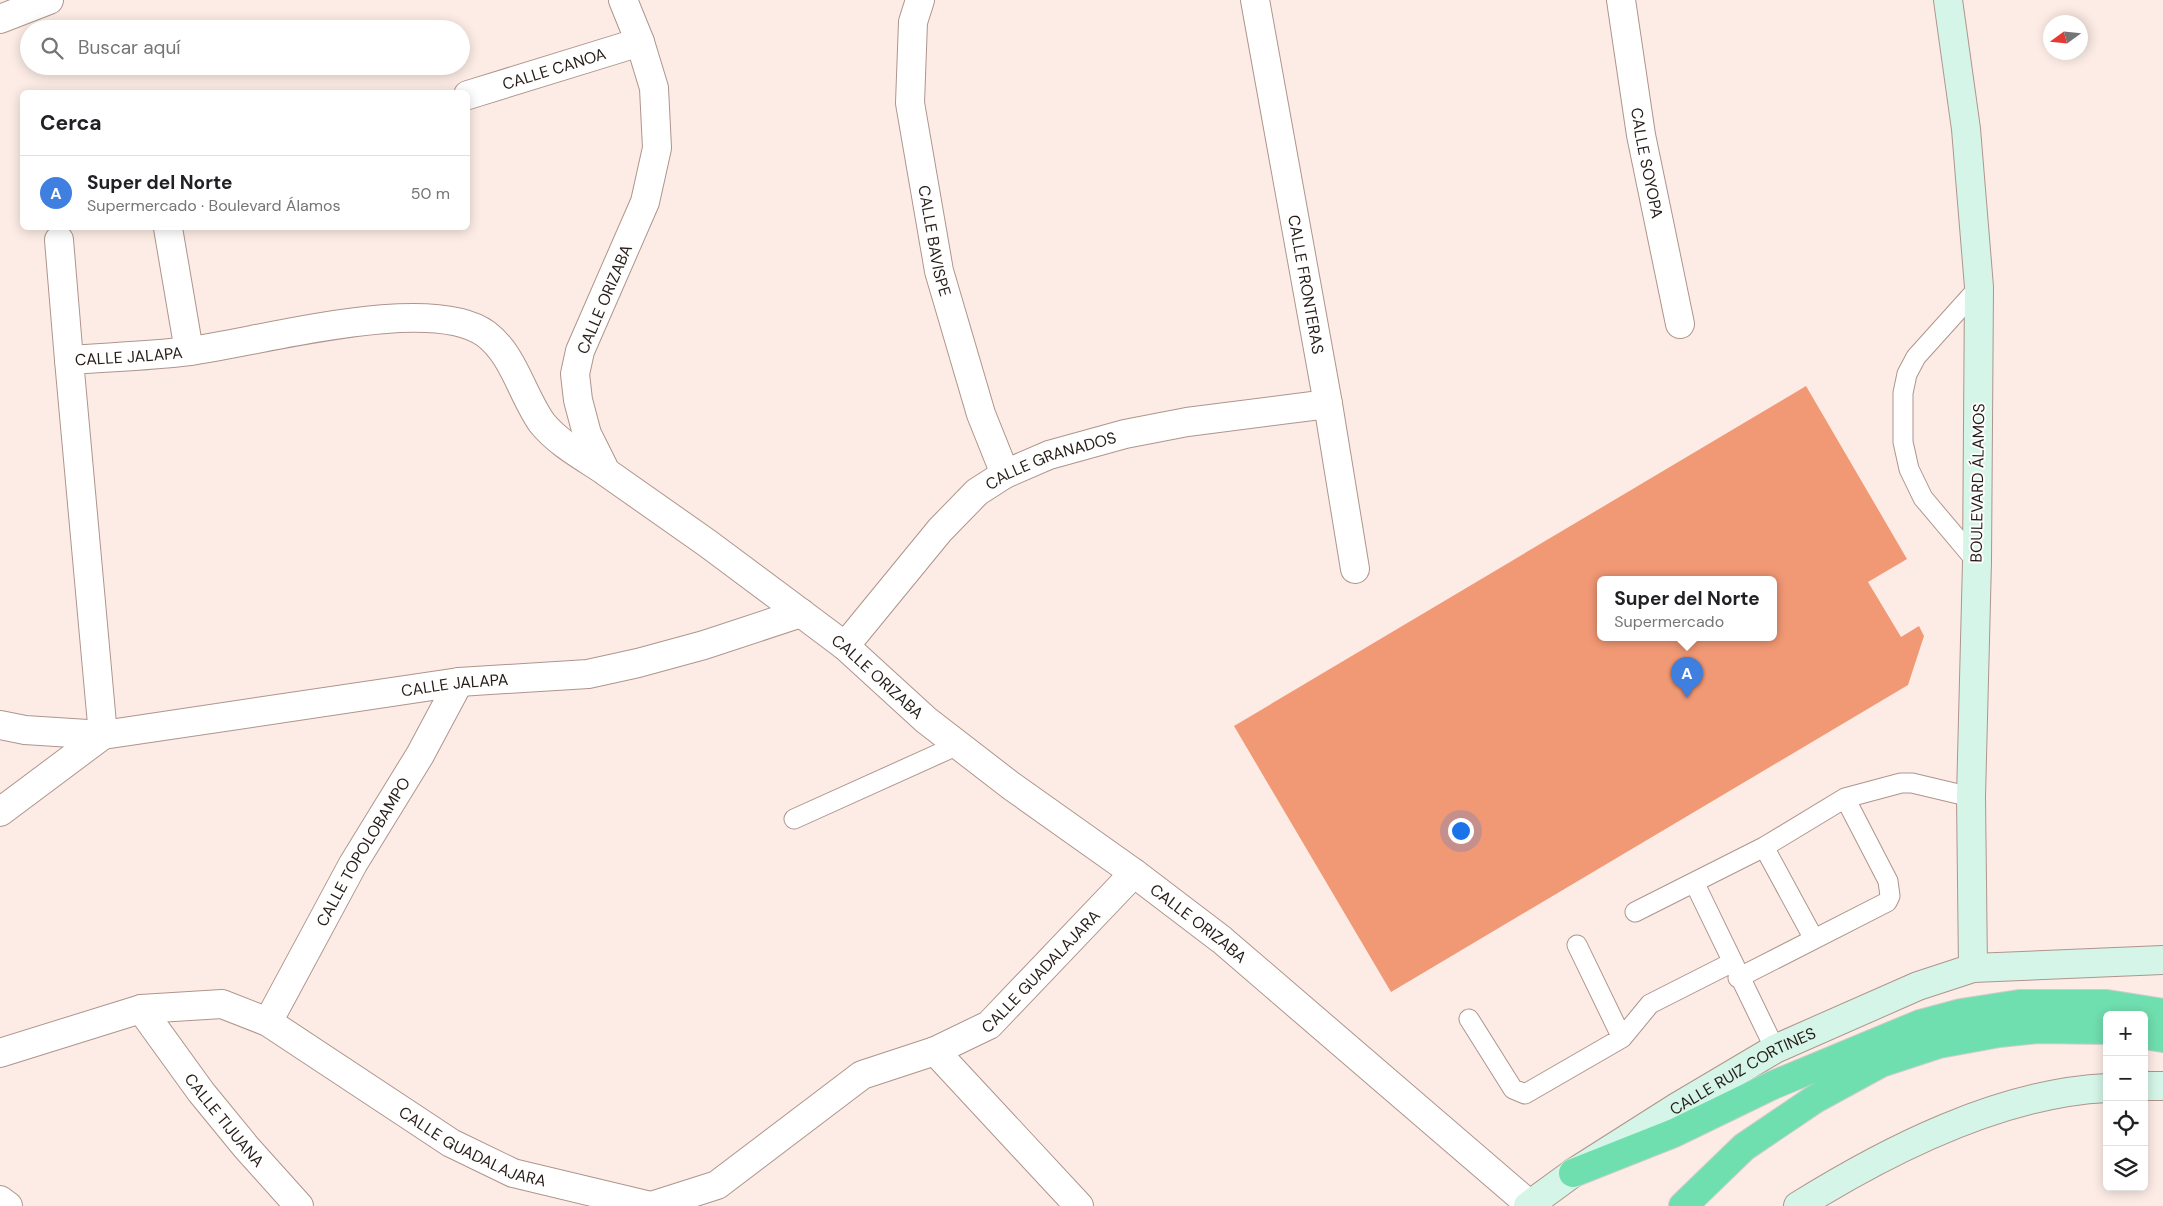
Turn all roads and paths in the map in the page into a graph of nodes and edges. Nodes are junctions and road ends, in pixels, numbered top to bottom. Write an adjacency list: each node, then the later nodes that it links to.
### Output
1 (49, 0): 7 (street)
2 (623, 0): 8 (street, CALLE ORIZABA)
3 (920, 0): 18 (street, CALLE BAVISPE)
4 (1255, 0): 16 (street, CALLE FRONTERAS)
5 (1622, 0): 13 (street, CALLE SOYOPA)
6 (1948, 0): 12 (main road, BOULEVARD ÁLAMOS)
7 (0, 20)
8 (640, 42): 9 (street, CALLE CANOA); 17 (street, CALLE ORIZABA)
9 (470, 94)
10 (168, 230): 14 (street)
11 (59, 240): 15 (street)
12 (1979, 286): 19 (main road, BOULEVARD ÁLAMOS); 19 (lane)
13 (1680, 324)
14 (189, 351): 15 (street, CALLE JALAPA); 17 (street, CALLE JALAPA)
15 (69, 360): 25 (street, CALLE JALAPA)
16 (1328, 404): 18 (street, CALLE GRANADOS); 20 (street, CALLE FRONTERAS)
17 (606, 472): 21 (street, CALLE ORIZABA)
18 (1005, 474): 22 (street, CALLE GRANADOS)
19 (1977, 562): 27 (main road, BOULEVARD ÁLAMOS)
20 (1355, 569)
21 (801, 613): 22 (street, CALLE ORIZABA); 23 (street, CALLE JALAPA)
22 (845, 646): 26 (street, CALLE ORIZABA)
23 (459, 682): 25 (street, CALLE JALAPA); 43 (street, CALLE TOPOLOBAMPO)
24 (0, 725): 25 (street, CALLE JALAPA)
25 (103, 735): 29 (street)
26 (958, 745): 30 (lane); 32 (street, CALLE ORIZABA)
27 (1971, 797): 28 (lane); 38 (main road, BOULEVARD ÁLAMOS)
28 (1845, 798): 31 (lane); 35 (lane)
29 (0, 812)
30 (794, 819)
31 (1764, 847): 33 (lane); 35 (lane)
32 (1134, 873): 49 (street, CALLE GUADALAJARA); 56 (street, CALLE ORIZABA)
33 (1695, 884): 34 (lane); 39 (lane)
34 (1636, 912)
35 (1814, 938): 39 (lane)
36 (1578, 945): 46 (lane)
37 (2163, 960): 38 (main road, CALLE RUIZ CORTINES)
38 (1973, 968): 48 (main road, CALLE RUIZ CORTINES)
39 (1735, 970): 46 (lane); 48 (lane)
40 (2163, 1013): 54 (highway)
41 (148, 1019): 43 (street, CALLE GUADALAJARA); 50 (street, CALLE GUADALAJARA); 58 (street, CALLE TIJUANA)
42 (1469, 1019): 46 (lane)
43 (268, 1022): 59 (street, CALLE GUADALAJARA)
44 (2103, 1030): 61 (highway)
45 (2148, 1035): 47 (highway)
46 (1622, 1038)
47 (2163, 1038)
48 (1775, 1049): 54 (main road, CALLE RUIZ CORTINES)
49 (935, 1051): 59 (street, CALLE GUADALAJARA); 60 (street)
50 (0, 1053)
51 (2148, 1086): 52 (main road)
52 (2163, 1086)
53 (2103, 1088): 62 (main road)
54 (1573, 1173): 56 (main road, CALLE RUIZ CORTINES)
55 (0, 1200): 57 (street)
56 (1528, 1205)
57 (8, 1206)
58 (298, 1206)
59 (652, 1206)
60 (1079, 1206)
61 (1683, 1206)
62 (1798, 1206)

